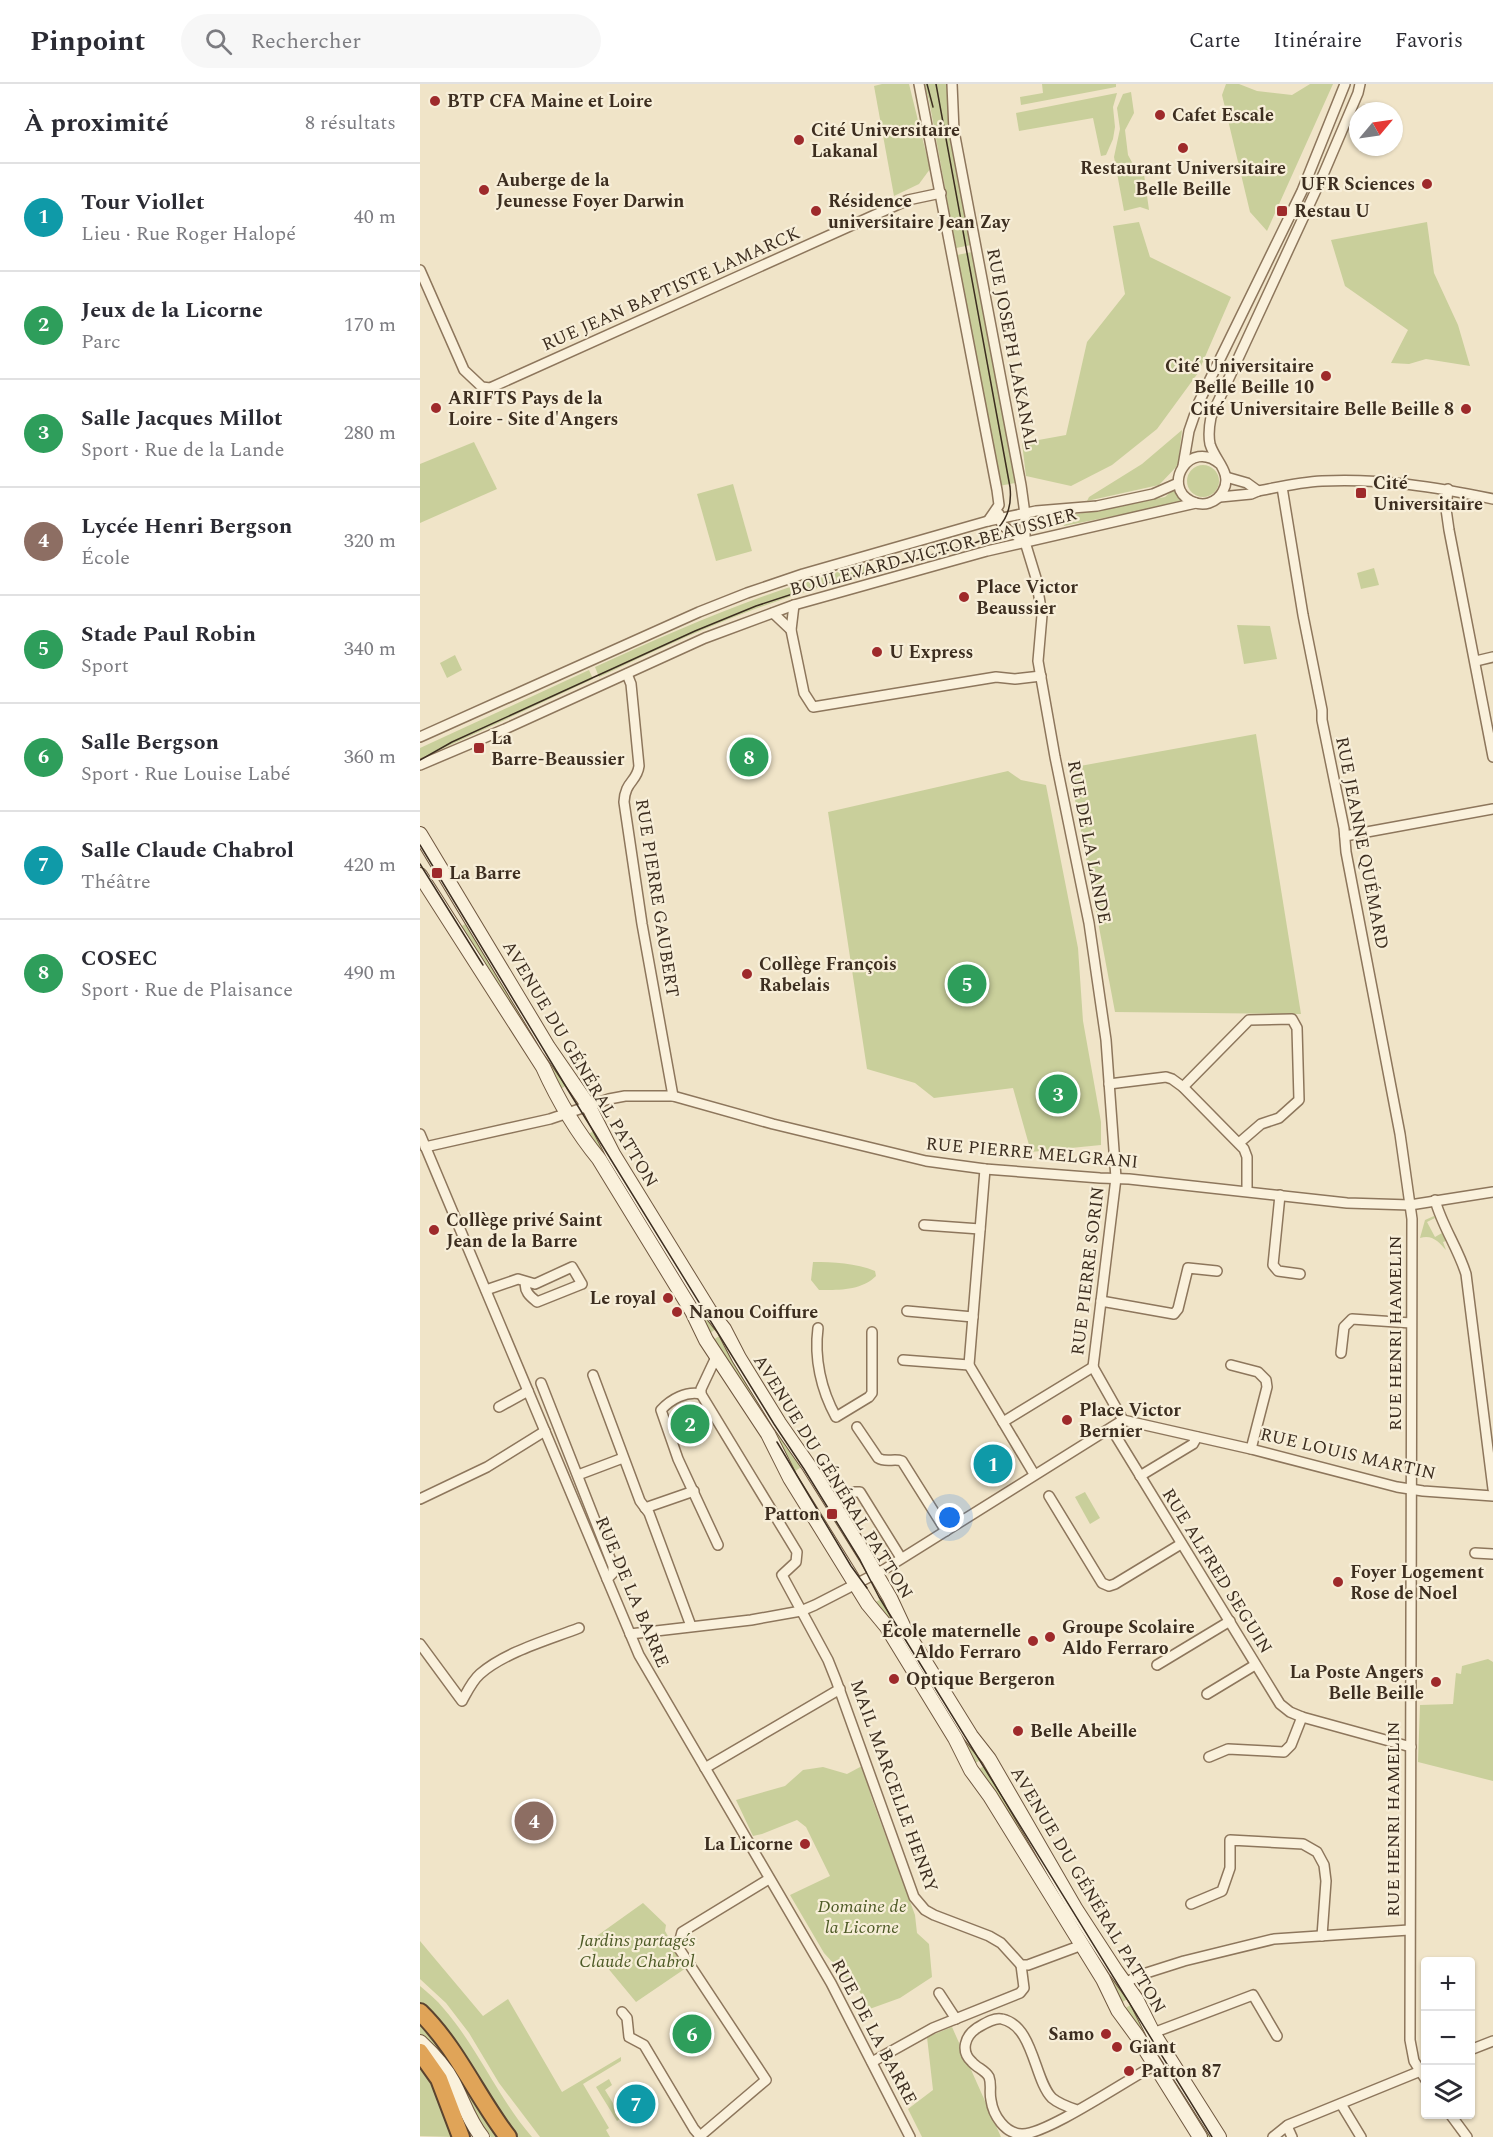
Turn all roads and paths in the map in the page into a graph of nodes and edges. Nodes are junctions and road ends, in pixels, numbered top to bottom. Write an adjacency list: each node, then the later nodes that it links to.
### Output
1 (919, 84): 5 (street)
2 (952, 84): 18 (street, RUE JOSEPH LAKANAL)
3 (1345, 84): 8 (street)
4 (1360, 84): 7 (street)
5 (941, 194): 6 (street, RUE JEAN BAPTISTE LAMARCK); 17 (street)
6 (420, 270)
7 (1220, 464): 8 (street); 9 (street)
8 (1183, 466): 10 (street)
9 (1226, 477): 13 (street); 14 (street)
10 (1178, 483): 16 (street); 18 (street, BOULEVARD VICTOR BEAUSSIER)
11 (1282, 487): 12 (street); 13 (street); 34 (street, RUE JEANNE QUÉMARD)
12 (1448, 489): 15 (street); 26 (street)
13 (1258, 491): 14 (street)
14 (1220, 497): 16 (street)
15 (1493, 499)
16 (1196, 503): 21 (street, BOULEVARD VICTOR BEAUSSIER)
17 (999, 505): 19 (street); 20 (street)
18 (1024, 514): 19 (street, BOULEVARD VICTOR BEAUSSIER); 21 (street, RUE DE LA LANDE)
19 (999, 519): 20 (street, BOULEVARD VICTOR BEAUSSIER); 21 (street)
20 (988, 521): 29 (street, BOULEVARD VICTOR BEAUSSIER)
21 (1025, 542): 22 (street, BOULEVARD VICTOR BEAUSSIER); 28 (street, RUE DE LA LANDE)
22 (794, 605): 23 (street, BOULEVARD VICTOR BEAUSSIER); 24 (street)
23 (772, 613): 24 (street); 27 (street, BOULEVARD VICTOR BEAUSSIER)
24 (791, 630): 28 (street)
25 (1493, 657): 26 (street)
26 (1476, 661): 30 (street)
27 (627, 674): 31 (street, BOULEVARD VICTOR BEAUSSIER); 38 (street, RUE PIERRE GAUBERT)
28 (1041, 676): 36 (street, RUE DE LA LANDE)
29 (420, 736)
30 (1493, 757)
31 (420, 765)
32 (1493, 809): 34 (street)
33 (420, 834): 39 (street, AVENUE DU GÉNÉRAL PATTON)
34 (1345, 836): 50 (street, RUE JEANNE QUÉMARD)
35 (420, 875): 40 (street, AVENUE DU GÉNÉRAL PATTON)
36 (1109, 1084): 37 (street); 45 (street, RUE DE LA LANDE)
37 (1183, 1087): 42 (street); 42 (street)
38 (673, 1096): 39 (street, RUE PIERRE MELGRANI); 44 (street, RUE PIERRE MELGRANI)
39 (588, 1105): 40 (street, RUE PIERRE MELGRANI); 91 (street, AVENUE DU GÉNÉRAL PATTON)
40 (567, 1113): 43 (street, RUE PIERRE MELGRANI); 64 (street, AVENUE DU GÉNÉRAL PATTON)
41 (420, 1134): 43 (street, RUE DE LA BARRE)
42 (1239, 1143): 46 (street)
43 (425, 1147): 56 (street, RUE DE LA BARRE)
44 (985, 1169): 45 (street, RUE PIERRE MELGRANI); 52 (street)
45 (1116, 1178): 46 (street, RUE PIERRE MELGRANI); 57 (street, RUE PIERRE SORIN)
46 (1247, 1190): 48 (street, RUE PIERRE MELGRANI)
47 (1493, 1192): 49 (street, RUE PIERRE MELGRANI)
48 (1280, 1195): 50 (street, RUE PIERRE MELGRANI); 54 (street)
49 (1435, 1200): 50 (street, RUE PIERRE MELGRANI); 86 (street)
50 (1410, 1205): 60 (street, RUE HENRI HAMELIN)
51 (924, 1225): 52 (street)
52 (980, 1229): 59 (street)
53 (1217, 1271): 57 (street)
54 (1300, 1274)
55 (526, 1282): 55 (street); 56 (street)
56 (486, 1290): 71 (street, RUE DE LA BARRE)
57 (1101, 1300): 68 (street, RUE PIERRE SORIN)
58 (907, 1311): 59 (street)
59 (973, 1317): 66 (street)
60 (1411, 1323): 63 (street); 85 (street, RUE HENRI HAMELIN)
61 (818, 1328): 62 (street)
62 (873, 1332)
63 (1341, 1353)
64 (717, 1355): 72 (street); 101 (street, AVENUE DU GÉNÉRAL PATTON)
65 (903, 1360): 66 (street)
66 (969, 1365): 75 (street)
67 (1231, 1365): 80 (street)
68 (1093, 1368): 74 (street); 75 (street)
69 (593, 1375): 81 (street)
70 (541, 1383): 83 (street)
71 (528, 1391): 73 (street); 78 (street, RUE DE LA BARRE)
72 (701, 1394): 87 (street); 102 (street, MAIL MARCELLE HENRY)
73 (499, 1407)
74 (1123, 1420): 77 (street); 79 (street, RUE LOUIS MARTIN)
75 (1003, 1422): 82 (street)
76 (857, 1427): 93 (street)
77 (1111, 1428): 82 (street); 84 (street, RUE ALFRED SEGUIN)
78 (545, 1431): 90 (street); 100 (street, RUE DE LA BARRE)
79 (1197, 1437): 80 (street, RUE LOUIS MARTIN); 84 (street)
80 (1251, 1449): 85 (street, RUE LOUIS MARTIN)
81 (623, 1458): 83 (street); 92 (street)
82 (1034, 1474): 93 (street)
83 (578, 1475): 100 (street)
84 (1140, 1476): 94 (street, RUE ALFRED SEGUIN)
85 (1410, 1489): 89 (street, RUE LOUIS MARTIN); 113 (street, RUE HENRI HAMELIN)
86 (1493, 1489)
87 (694, 1491): 92 (street); 95 (street)
88 (1049, 1496): 94 (street)
89 (1493, 1496)
90 (420, 1499)
91 (832, 1505): 98 (street); 99 (street, AVENUE DU GÉNÉRAL PATTON)
92 (645, 1508): 104 (street)
93 (946, 1531): 98 (street)
94 (1181, 1544): 103 (street, RUE ALFRED SEGUIN)
95 (718, 1545)
96 (1475, 1553): 97 (street)
97 (1493, 1554)
98 (901, 1558): 99 (street)
99 (875, 1574): 101 (street); 122 (street, AVENUE DU GÉNÉRAL PATTON)
100 (607, 1579): 106 (street, RUE DE LA BARRE)
101 (856, 1585): 102 (street); 120 (street, AVENUE DU GÉNÉRAL PATTON)
102 (801, 1611): 104 (street); 110 (street, MAIL MARCELLE HENRY)
103 (1230, 1621): 108 (street); 109 (street, RUE ALFRED SEGUIN)
104 (691, 1626): 106 (street)
105 (579, 1628): 107 (street)
106 (630, 1634): 115 (street, RUE DE LA BARRE)
107 (420, 1644)
108 (1157, 1665)
109 (1256, 1665): 111 (street); 112 (street, RUE ALFRED SEGUIN)
110 (840, 1689): 115 (street); 121 (street, MAIL MARCELLE HENRY)
111 (1207, 1694)
112 (1302, 1717): 113 (street, RUE ALFRED SEGUIN); 114 (street)
113 (1411, 1747): 118 (street, RUE HENRI HAMELIN)
114 (1209, 1757)
115 (705, 1768): 116 (street, RUE DE LA BARRE)
116 (769, 1879): 133 (street, RUE DE LA BARRE); 144 (street)
117 (1191, 1904): 119 (street)
118 (1409, 1930): 119 (street); 135 (street, RUE HENRI HAMELIN)
119 (1322, 1936): 122 (street)
120 (1082, 1944): 121 (street); 134 (street, AVENUE DU GÉNÉRAL PATTON)
121 (1021, 1965): 126 (street)
122 (1125, 1983): 127 (street, AVENUE DU GÉNÉRAL PATTON)
123 (939, 1993): 126 (street)
124 (420, 2012): 143 (highway)
125 (622, 2012): 144 (street)
126 (956, 2019): 133 (street)
127 (1153, 2033): 128 (street); 147 (street, AVENUE DU GÉNÉRAL PATTON)
128 (1277, 2036)
129 (1493, 2041): 131 (street)
130 (420, 2042): 142 (street)
131 (1475, 2048)
132 (420, 2052): 141 (highway)
133 (872, 2062): 145 (street, RUE DE LA BARRE)
134 (1155, 2065): 138 (street); 146 (street, AVENUE DU GÉNÉRAL PATTON)
135 (1421, 2068)
136 (1421, 2071): 137 (street)
137 (1341, 2104): 140 (street); 150 (street)
138 (1077, 2110): 138 (street)
139 (1453, 2119): 151 (street)
140 (1287, 2126): 148 (street); 149 (street)
141 (461, 2137)
142 (482, 2137)
143 (508, 2137)
144 (699, 2137)
145 (910, 2137)
146 (1200, 2137)
147 (1220, 2137)
148 (1273, 2137)
149 (1292, 2137)
150 (1361, 2137)
151 (1467, 2137)

